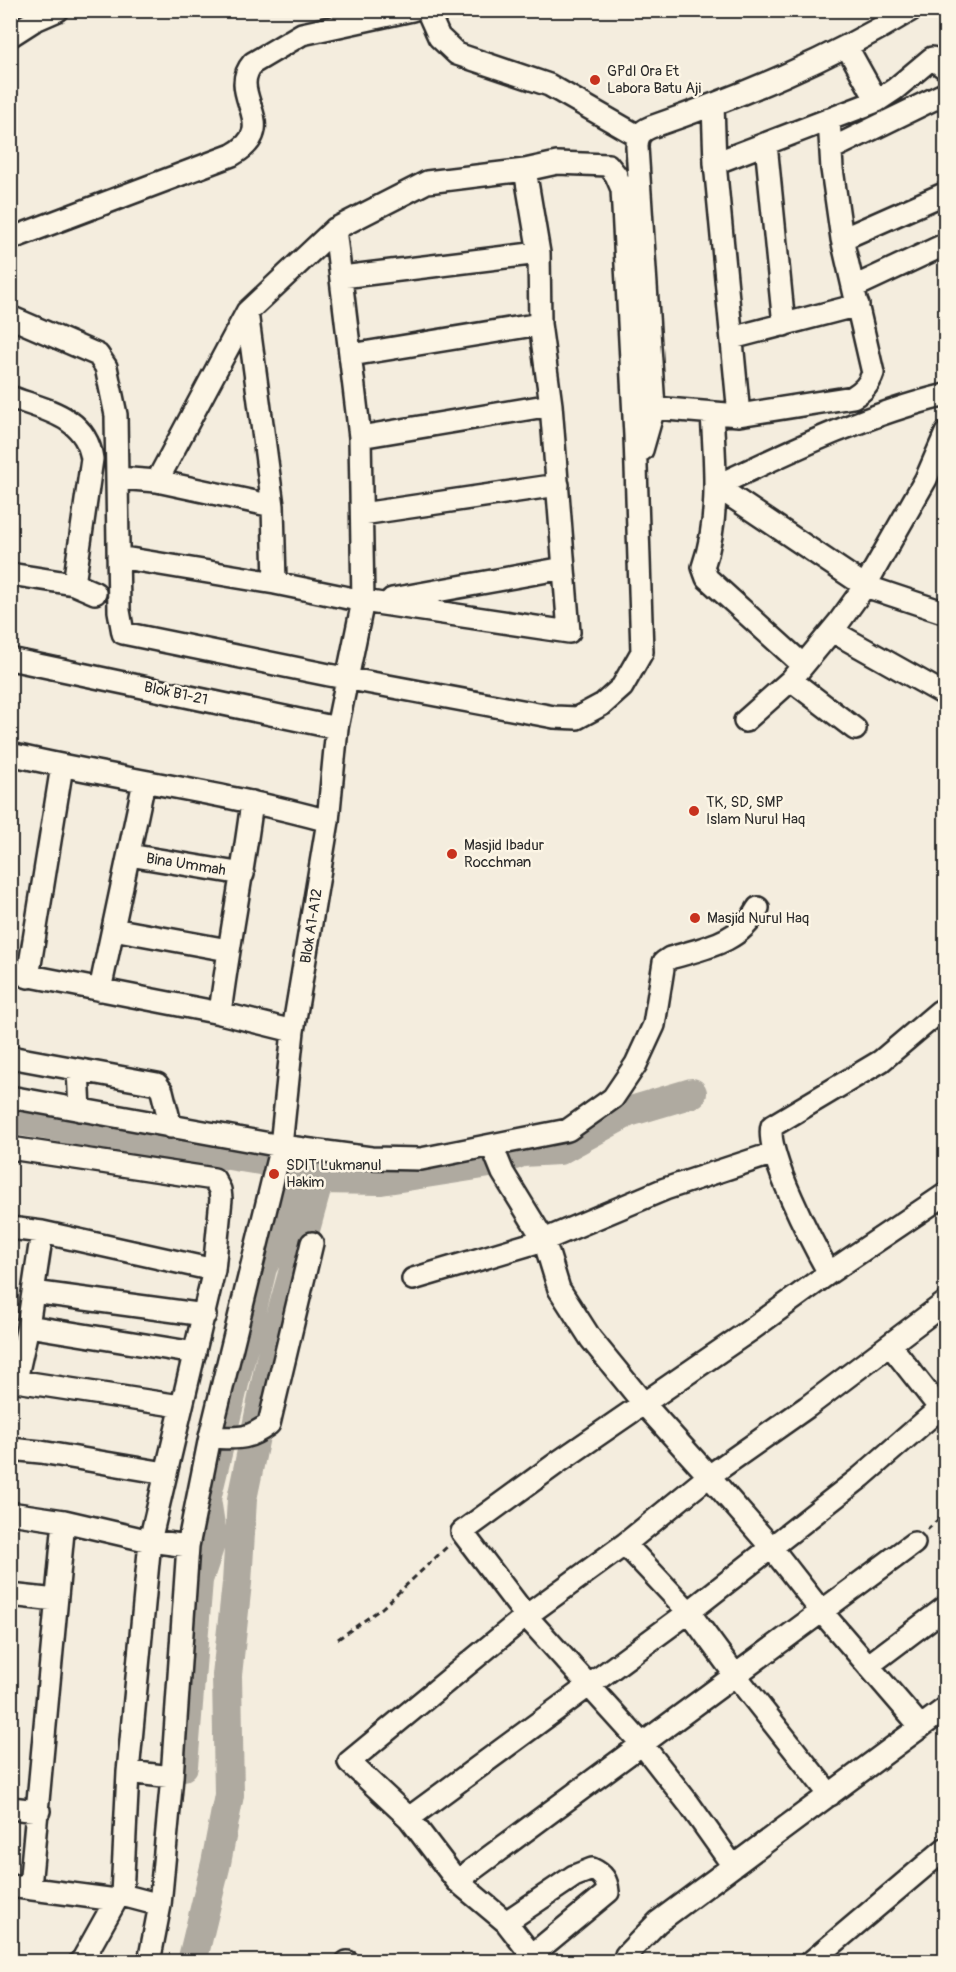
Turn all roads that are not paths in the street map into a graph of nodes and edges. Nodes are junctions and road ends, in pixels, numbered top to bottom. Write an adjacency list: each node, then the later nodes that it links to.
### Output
1 (58, 10): 5 (street)
2 (412, 10): 20 (street)
3 (427, 10): 12 (street)
4 (911, 10): 6 (street)
5 (10, 36)
6 (847, 47): 9 (street); 10 (street)
7 (945, 69): 9 (street)
8 (945, 93): 14 (street)
9 (877, 101): 11 (street)
10 (713, 105): 12 (street); 15 (street)
11 (829, 119): 13 (street); 14 (street)
12 (638, 136): 34 (street)
13 (766, 144): 15 (street); 28 (street)
14 (831, 148): 19 (street)
15 (715, 163): 29 (street)
16 (525, 170): 18 (street); 22 (street); 39 (street)
17 (945, 193): 19 (street)
18 (335, 229): 23 (street, Blok A1-A12); 25 (street)
19 (842, 238): 24 (street)
20 (10, 239)
21 (945, 244): 24 (street)
22 (539, 253): 23 (street); 27 (street)
23 (342, 277): 30 (street, Blok A1-A12)
24 (856, 296): 28 (street); 36 (street)
25 (247, 312): 41 (street); 44 (street)
26 (10, 317): 40 (street)
27 (540, 324): 30 (street); 33 (street)
28 (784, 325): 29 (street)
29 (732, 338): 36 (street)
30 (351, 355): 38 (street, Blok A1-A12)
31 (945, 394): 43 (street)
32 (10, 397): 50 (street)
33 (551, 405): 38 (street); 42 (street)
34 (654, 408): 35 (street); 39 (street)
35 (712, 414): 36 (street); 43 (street)
36 (739, 415)
37 (945, 433): 51 (street)
38 (360, 437): 45 (street, Blok A1-A12)
39 (636, 468): 58 (street)
40 (117, 478): 41 (street); 46 (street)
41 (157, 481): 44 (street)
42 (558, 485): 45 (street); 47 (street)
43 (716, 486): 51 (street); 57 (street)
44 (273, 506): 49 (street)
45 (362, 514): 53 (street, Blok A1-A12)
46 (118, 557): 49 (street); 58 (street)
47 (564, 568): 53 (street); 53 (street)
48 (10, 574): 50 (street)
49 (275, 582): 53 (street)
50 (74, 584): 52 (street)
51 (865, 585): 54 (street); 55 (street)
52 (95, 593)
53 (368, 602): 58 (street, Blok A1-A12)
54 (945, 613)
55 (832, 631): 57 (street); 59 (street)
56 (12, 659): 61 (street, Blok B1-21)
57 (797, 673): 60 (street); 62 (street)
58 (347, 679): 61 (street, Blok A1-A12)
59 (945, 694)
60 (745, 721)
61 (337, 728): 67 (street, Blok A1-A12)
62 (855, 729)
63 (10, 754): 64 (street)
64 (62, 766): 65 (street); 73 (street)
65 (144, 782): 66 (street); 68 (street)
66 (252, 802): 67 (street); 69 (street)
67 (328, 821): 77 (street, Blok A1-A12)
68 (129, 855): 69 (street, Bina Ummah); 71 (street)
69 (243, 874): 72 (street)
70 (758, 908): 86 (street)
71 (113, 929): 72 (street); 74 (street)
72 (228, 950): 75 (street)
73 (19, 974): 74 (street)
74 (100, 990): 75 (street)
75 (220, 1013): 77 (street)
76 (945, 1013): 85 (street)
77 (293, 1031): 83 (street, Blok A1-A12)
78 (10, 1057): 79 (street)
79 (78, 1070): 81 (street); 82 (street)
80 (10, 1097): 81 (street)
81 (80, 1110): 82 (street)
82 (171, 1127): 83 (street)
83 (281, 1146): 86 (street); 105 (street, Blok A1-A12)
84 (10, 1148): 92 (street)
85 (774, 1153): 90 (street); 93 (street)
86 (497, 1158): 90 (street)
87 (944, 1198): 93 (street)
88 (10, 1228): 89 (street)
89 (42, 1232): 92 (street); 95 (street)
90 (544, 1240): 94 (street); 102 (street)
91 (312, 1244): 105 (street)
92 (214, 1270): 97 (street)
93 (829, 1273): 102 (street)
94 (413, 1279)
95 (33, 1292): 97 (street); 98 (street)
96 (945, 1302): 99 (street)
97 (205, 1315): 100 (street)
98 (28, 1326): 100 (street); 101 (street)
99 (890, 1345): 104 (street); 108 (street)
100 (195, 1353): 103 (street)
101 (13, 1380): 103 (street)
102 (644, 1404): 108 (street); 120 (street)
103 (180, 1406): 107 (street)
104 (944, 1409): 114 (street)
105 (210, 1437): 111 (street, Blok A1-A12)
106 (10, 1449): 107 (street)
107 (165, 1473): 111 (street)
108 (710, 1476): 113 (street); 114 (street)
109 (10, 1513): 110 (street)
110 (64, 1521): 111 (street); 116 (street)
111 (167, 1543): 127 (street); 128 (street)
112 (914, 1543): 118 (street)
113 (625, 1544): 119 (street); 120 (street)
114 (771, 1547): 118 (street); 119 (street)
115 (10, 1595): 116 (street)
116 (56, 1600): 131 (street)
117 (945, 1607): 121 (street)
118 (821, 1611): 121 (street); 122 (street)
119 (689, 1612): 122 (street); 123 (street)
120 (526, 1617): 123 (street); 132 (street)
121 (868, 1665): 125 (street)
122 (736, 1676): 126 (street); 129 (street)
123 (590, 1685): 126 (street); 132 (street)
124 (945, 1708): 125 (street)
125 (921, 1727): 129 (street)
126 (642, 1744): 134 (street); 135 (street)
127 (131, 1772): 128 (street); 137 (street)
128 (166, 1776): 138 (street)
129 (830, 1796): 134 (street)
130 (10, 1808): 131 (street)
131 (39, 1811): 136 (street)
132 (410, 1818): 135 (street)
133 (945, 1848): 144 (street)
134 (733, 1866): 143 (street)
135 (457, 1881): 139 (street)
136 (20, 1886): 137 (street)
137 (119, 1898): 138 (street); 141 (street)
138 (160, 1905): 142 (street)
139 (506, 1922): 140 (street); 140 (street)
140 (534, 1958)
141 (80, 1962)
142 (149, 1962)
143 (624, 1962)
144 (811, 1962)

